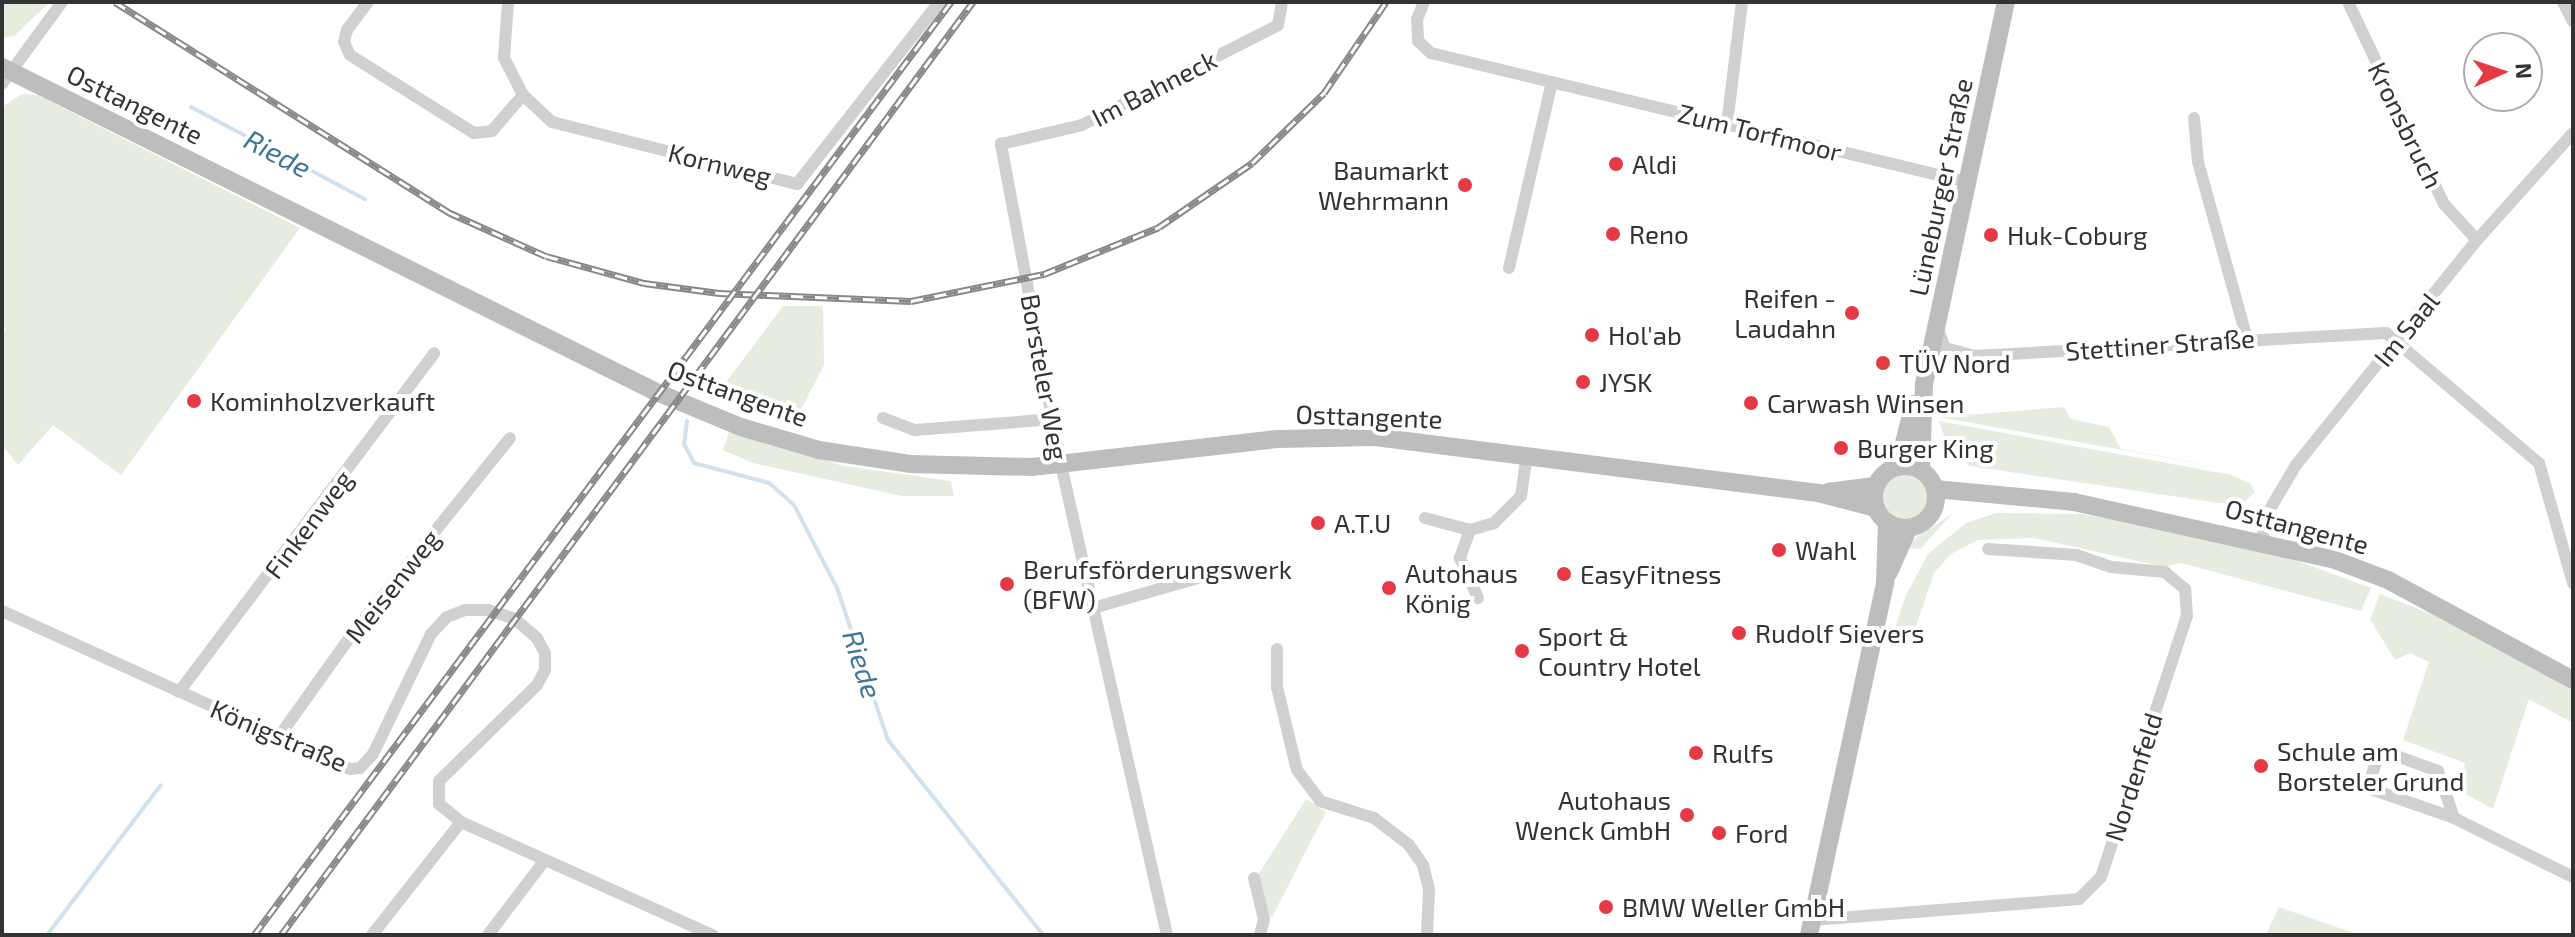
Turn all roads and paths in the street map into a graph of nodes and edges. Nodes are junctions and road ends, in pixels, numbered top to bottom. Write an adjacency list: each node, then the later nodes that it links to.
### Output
1 (62, 2): 12 (street)
2 (368, 2): 14 (street)
3 (508, 2): 14 (street, Kornweg)
4 (939, 2): 14 (street, Kornweg)
5 (1282, 2): 18 (street, Im Bahneck)
6 (1424, 2): 13 (street, Zum Torfmoor)
7 (1742, 2): 16 (street)
8 (2006, 2): 19 (main road, Lüneburger Straße)
9 (2348, 2): 20 (street, Kronsbruch)
10 (2563, 2): 11 (street)
11 (2573, 22)
12 (5, 74): 31 (main road, Osttangente)
13 (1552, 82): 16 (street, Zum Torfmoor); 21 (street)
14 (523, 95)
15 (2194, 118): 23 (street)
16 (1727, 124): 19 (street, Zum Torfmoor)
17 (2573, 133): 20 (street, Im Saal)
18 (1001, 144): 28 (street, Borsteler Weg)
19 (1967, 182): 22 (main road, Lüneburger Straße)
20 (2477, 240): 24 (street, Im Saal)
21 (1509, 268)
22 (1936, 326): 23 (street, Stettiner Straße); 26 (main road, Lüneburger Straße)
23 (2247, 339): 24 (street, Stettiner Straße)
24 (2397, 341): 43 (street, Im Saal); 47 (street)
25 (434, 353): 53 (street, Finkenweg)
26 (1924, 384): 32 (main road, Lüneburger Straße); 33 (main road, Lüneburger Straße)
27 (883, 418): 28 (street)
28 (1054, 419): 31 (street, Borsteler Weg)
29 (510, 438): 54 (street, Meisenweg)
30 (1527, 454): 31 (main road, Osttangente); 36 (main road, Osttangente); 42 (street)
31 (1061, 465): 49 (street, Borsteler Weg)
32 (1898, 466): 33 (main road); 34 (main road)
33 (1921, 470): 35 (main road)
34 (1875, 486): 36 (main road, Osttangente); 39 (main road)
35 (1935, 489): 37 (main road, Osttangente); 38 (main road)
36 (1818, 493): 39 (main road, Osttangente)
37 (1983, 496): 38 (main road, Osttangente); 43 (main road, Osttangente)
38 (1934, 509): 41 (main road)
39 (1881, 516): 41 (main road); 46 (main road)
40 (1425, 518): 42 (street)
41 (1908, 529): 46 (main road)
42 (1470, 530): 48 (street)
43 (2262, 540): 52 (main road, Osttangente)
44 (1988, 549): 60 (street, Nordenfeld)
45 (1230, 569): 49 (street)
46 (1885, 582): 60 (main road)
47 (2573, 583)
48 (1478, 598)
49 (1093, 608): 64 (street, Borsteler Weg)
50 (2, 611): 53 (street, Königstraße)
51 (1277, 649): 66 (street)
52 (2573, 680)
53 (179, 692): 54 (street, Königstraße)
54 (278, 738): 56 (street, Königstraße)
55 (2454, 818): 55 (street); 58 (street)
56 (461, 822): 57 (street, Königstraße); 61 (street)
57 (545, 860): 62 (street); 63 (street, Königstraße)
58 (2573, 877)
59 (1254, 878): 65 (street)
60 (1811, 927)
61 (372, 935)
62 (488, 935)
63 (713, 935)
64 (1167, 935)
65 (1260, 935)
66 (1427, 935)

